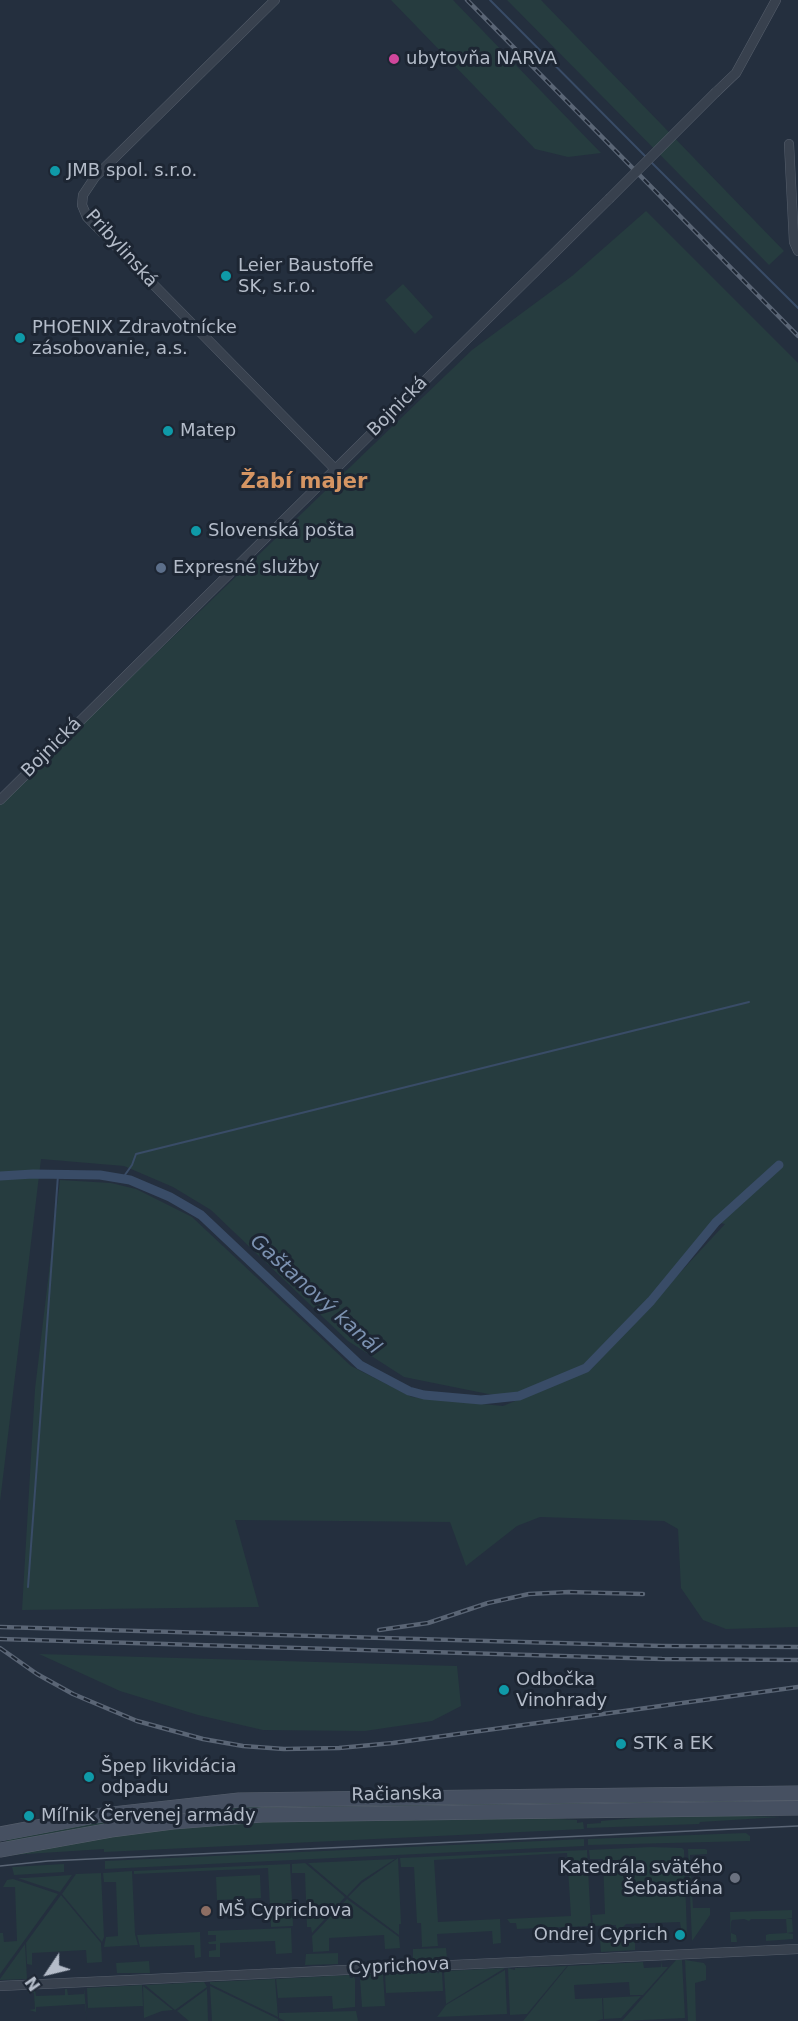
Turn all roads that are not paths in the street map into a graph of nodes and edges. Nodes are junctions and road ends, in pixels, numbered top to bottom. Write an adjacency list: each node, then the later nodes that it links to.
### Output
1 (275, 0): 5 (street, Pribylinská)
2 (776, 0): 5 (street, Bojnická, bridge)
3 (789, 144): 4 (street)
4 (798, 251)
5 (335, 469): 6 (street, Bojnická)
6 (0, 800)
7 (791, 1793): 8 (main road, Račianska); 10 (main road, Račianska)
8 (798, 1804)
9 (798, 1808): 11 (main road, Račianska)
10 (0, 1834)
11 (0, 1850)
12 (798, 1949): 13 (street, Cyprichova)
13 (0, 1986)

